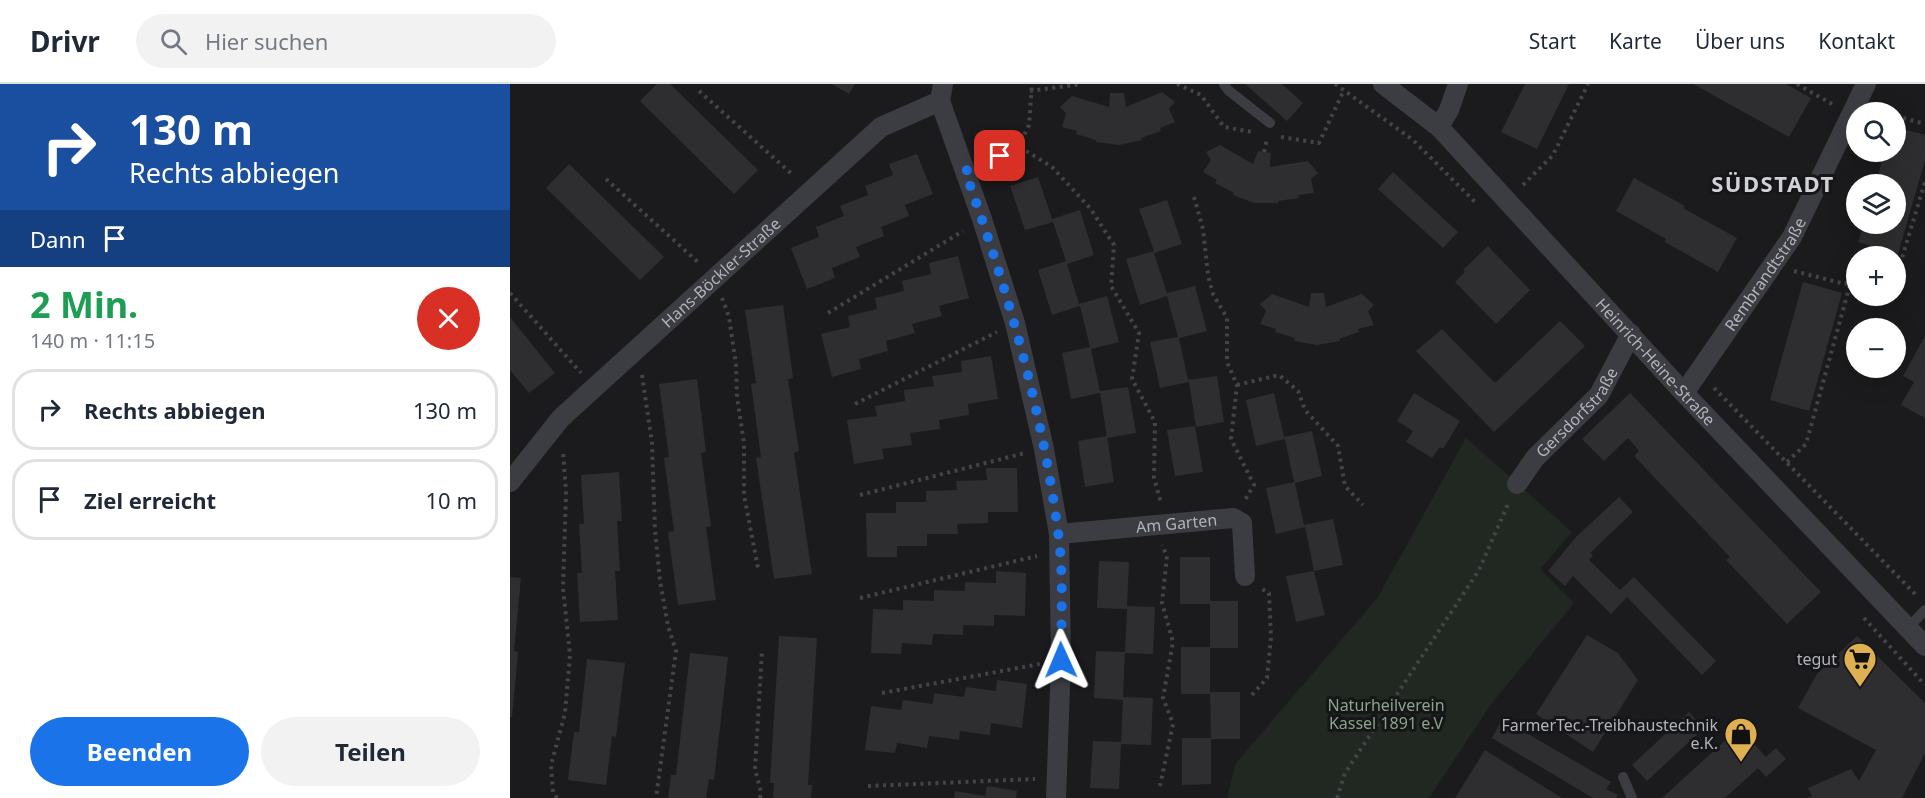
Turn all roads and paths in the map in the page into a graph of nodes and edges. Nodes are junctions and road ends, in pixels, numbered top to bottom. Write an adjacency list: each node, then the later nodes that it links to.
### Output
1 (1032, 84): 11 (path)
2 (1082, 84): 11 (path)
3 (1224, 84): 19 (lane)
4 (1335, 84): 28 (path)
5 (1383, 84): 18 (street, Heinrich-Heine-Straße)
6 (1458, 84): 18 (street)
7 (1588, 84): 26 (path)
8 (1797, 84): 14 (path)
9 (1866, 84): 13 (street, Rembrandtstraße)
10 (699, 91): 25 (path)
11 (1030, 91): 20 (path)
12 (942, 92): 22 (street); 25 (street, Hans-Böckler-Straße)
13 (1857, 102)
14 (1846, 111)
15 (1906, 119): 17 (path)
16 (1846, 124): 31 (street, Rembrandtstraße)
17 (1925, 124)
18 (1439, 127): 38 (street, Heinrich-Heine-Straße)
19 (1269, 129): 21 (path)
20 (1018, 148): 22 (path); 53 (path)
21 (1264, 152)
22 (965, 171): 29 (street)
23 (606, 179): 32 (path)
24 (1925, 182): 30 (path)
25 (810, 190): 32 (street, Hans-Böckler-Straße)
26 (1529, 193)
27 (1194, 197): 41 (path)
28 (1477, 205)
29 (982, 219): 36 (path); 37 (street)
30 (1906, 246)
31 (1773, 265): 33 (path); 40 (street, Rembrandtstraße)
32 (715, 277): 39 (street, Hans-Böckler-Straße); 56 (path)
33 (1846, 284)
34 (510, 293): 42 (path)
35 (1846, 299): 47 (path)
36 (828, 313)
37 (1015, 323): 44 (path); 46 (street)
38 (1631, 334): 43 (street, Heinrich-Heine-Straße); 49 (street, Gersdorfstraße)
39 (638, 347): 42 (street, Hans-Böckler-Straße); 72 (path)
40 (1699, 372): 43 (street, Rembrandtstraße); 47 (path)
41 (1237, 385): 51 (path); 52 (path)
42 (594, 387): 45 (street, Hans-Böckler-Straße)
43 (1684, 393): 61 (street, Heinrich-Heine-Straße)
44 (855, 404)
45 (561, 417): 48 (street, Hans-Böckler-Straße); 71 (path)
46 (1044, 449): 50 (path); 55 (street)
47 (1787, 462): 58 (path)
48 (510, 482)
49 (1517, 484): 75 (path)
50 (860, 495)
51 (1242, 503)
52 (1364, 505)
53 (1162, 508)
54 (1161, 540): 70 (path)
55 (1059, 542): 57 (street, Am Garten); 59 (path); 64 (street)
56 (758, 568)
57 (1245, 576): 66 (path)
58 (1917, 596)
59 (860, 598)
60 (1925, 610): 61 (lane)
61 (1908, 628): 62 (street, Heinrich-Heine-Straße)
62 (1925, 646)
63 (762, 651): 73 (path)
64 (1061, 660): 65 (path); 68 (street)
65 (882, 693)
66 (1252, 695)
67 (1623, 777): 76 (lane)
68 (1057, 778): 69 (path); 74 (street)
69 (868, 786)
70 (1160, 786)
71 (557, 798)
72 (656, 798)
73 (760, 798)
74 (1056, 798)
75 (1337, 798)
76 (1632, 798)

